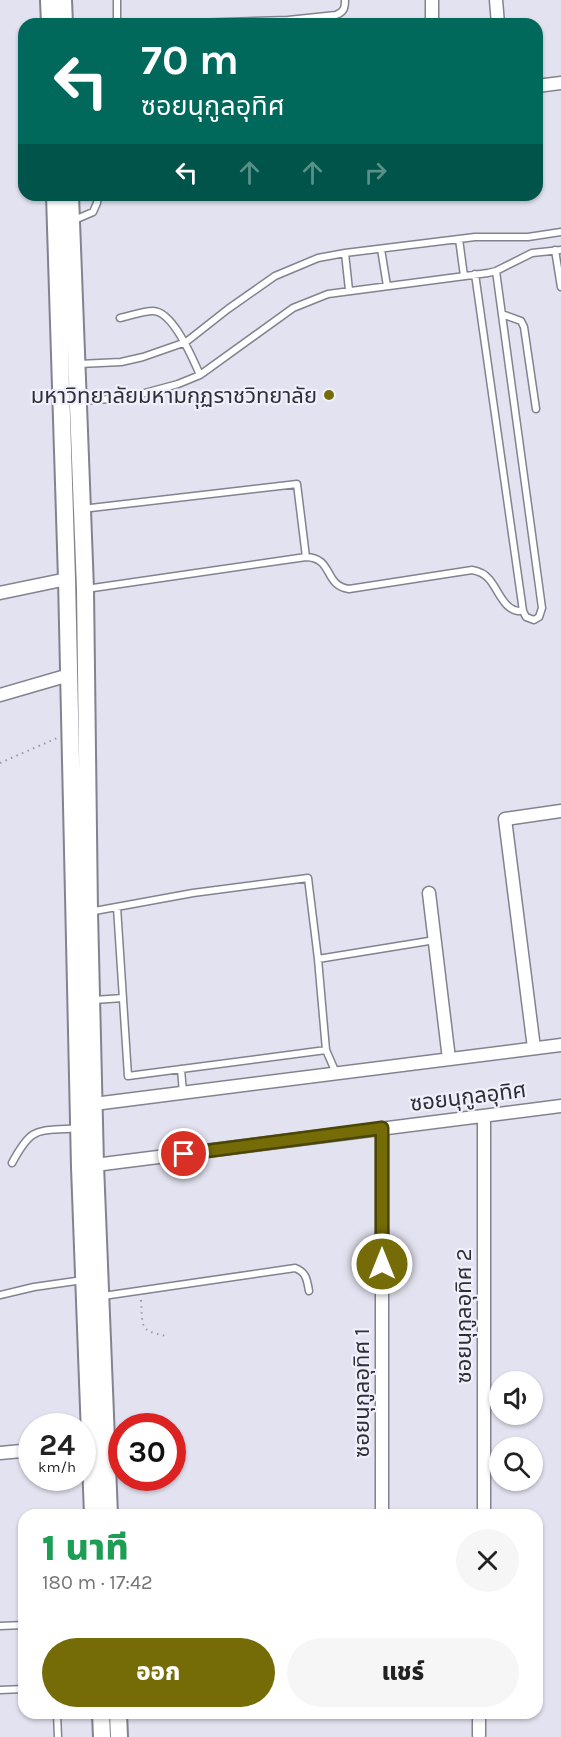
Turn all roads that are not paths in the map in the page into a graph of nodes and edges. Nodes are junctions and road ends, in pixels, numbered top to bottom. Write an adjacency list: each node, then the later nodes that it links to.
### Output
1 (49, 0): 7 (main road)
2 (63, 0): 8 (main road)
3 (117, 0): 9 (lane)
4 (345, 0): 10 (lane)
5 (432, 0): 11 (street)
6 (496, 0): 12 (street)
7 (50, 18)
8 (64, 18)
9 (117, 18)
10 (307, 18)
11 (432, 18)
12 (498, 18)
13 (561, 83): 14 (street); 15 (street)
14 (543, 85)
15 (561, 89)
16 (55, 201): 34 (main road)
17 (70, 201): 19 (main road)
18 (97, 201): 19 (lane)
19 (71, 221): 34 (main road)
20 (561, 232): 21 (lane)
21 (459, 239): 22 (lane); 27 (lane)
22 (381, 249): 24 (lane); 28 (lane)
23 (558, 250): 25 (lane); 29 (lane)
24 (345, 253): 30 (lane); 33 (lane)
25 (496, 271): 26 (lane); 31 (lane)
26 (475, 274): 27 (lane); 43 (lane)
27 (464, 276): 28 (lane)
28 (387, 286): 30 (lane)
29 (561, 287)
30 (349, 290): 35 (lane)
31 (502, 314): 37 (lane); 43 (lane)
32 (120, 318): 33 (lane)
33 (186, 342): 34 (lane); 35 (lane)
34 (68, 365): 36 (main road)
35 (200, 375): 36 (lane)
36 (69, 402): 38 (main road); 40 (main road)
37 (536, 409)
38 (81, 509): 39 (lane); 41 (main road)
39 (306, 557): 41 (lane); 43 (lane)
40 (67, 579): 42 (street); 44 (main road)
41 (85, 589): 49 (main road)
42 (0, 593)
43 (523, 611)
44 (69, 675): 45 (street); 61 (main road)
45 (0, 695)
46 (561, 811): 55 (street)
47 (429, 893): 50 (street)
48 (117, 907): 49 (lane); 51 (lane); 52 (lane)
49 (89, 912): 53 (main road)
50 (435, 940): 51 (lane); 57 (street)
51 (318, 959): 56 (lane)
52 (123, 998): 53 (lane); 58 (lane)
53 (91, 1001): 61 (main road)
54 (561, 1045): 55 (street)
55 (534, 1048): 57 (street)
56 (326, 1050): 58 (lane); 59 (lane)
57 (448, 1059): 59 (street)
58 (181, 1069): 60 (lane)
59 (336, 1074): 60 (street)
60 (183, 1094): 61 (street)
61 (86, 1104): 64 (main road); 67 (main road)
62 (561, 1106): 63 (street, ซอยนุกูลอุทิศ)
63 (484, 1117): 65 (street, ซอยนุกูลอุทิศ); 79 (street, ซอยนุกูลอุทิศ 2)
64 (79, 1128): 66 (lane); 68 (main road)
65 (382, 1128): 67 (street, ซอยนุกูลอุทิศ); 78 (street, ซอยนุกูลอุทิศ 1)
66 (12, 1163)
67 (95, 1165): 71 (main road)
68 (83, 1280): 70 (lane); 72 (main road)
69 (309, 1291): 71 (lane)
70 (0, 1295)
71 (99, 1296): 77 (main road)
72 (85, 1413)
73 (18, 1451): 74 (street)
74 (0, 1453)
75 (91, 1491): 76 (main road)
76 (92, 1509)
77 (109, 1509)
78 (382, 1509)
79 (483, 1509)
80 (18, 1625): 81 (lane)
81 (0, 1626)
82 (18, 1689): 83 (lane)
83 (0, 1690)
84 (57, 1719): 89 (lane)
85 (101, 1719): 90 (main road)
86 (118, 1719): 91 (main road)
87 (479, 1719): 88 (street)
88 (478, 1735)
89 (58, 1737)
90 (102, 1737)
91 (119, 1737)

